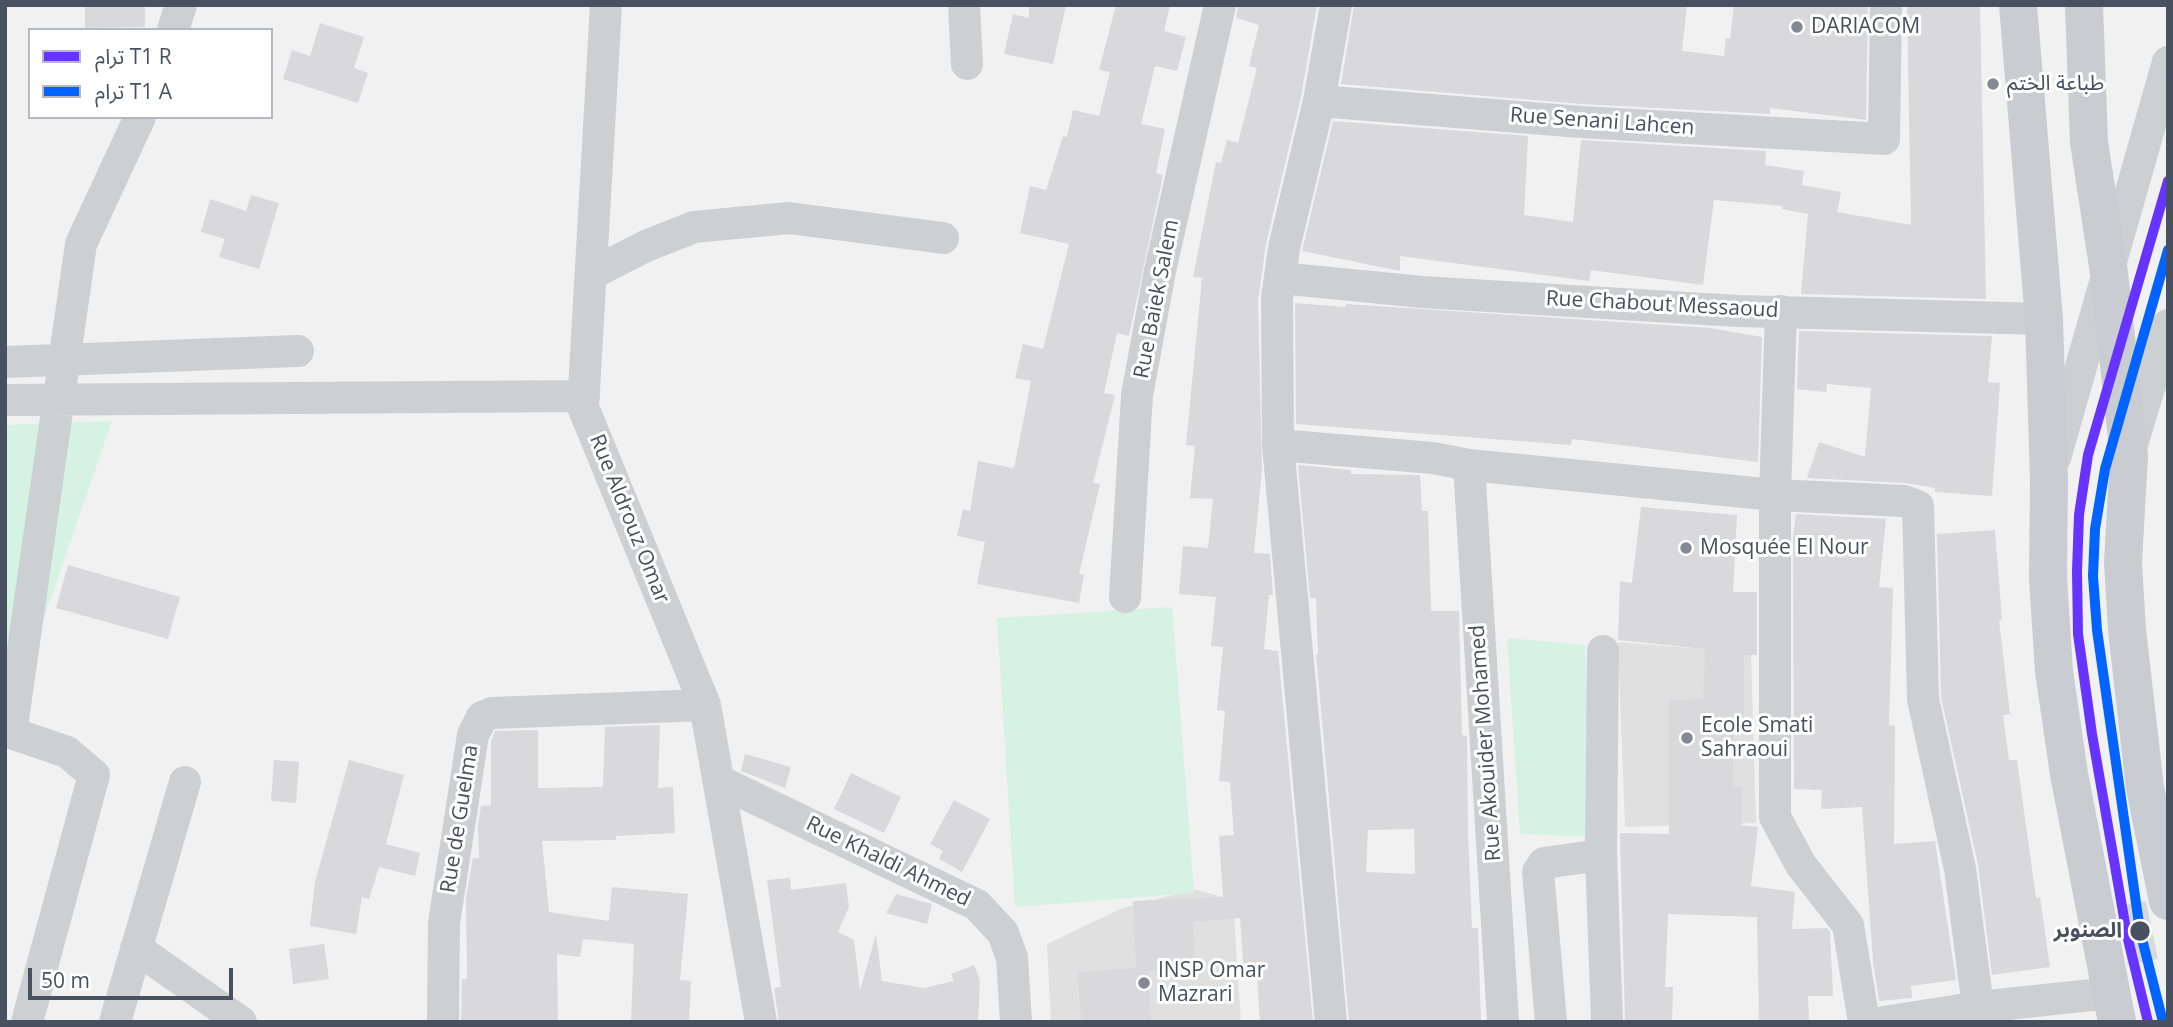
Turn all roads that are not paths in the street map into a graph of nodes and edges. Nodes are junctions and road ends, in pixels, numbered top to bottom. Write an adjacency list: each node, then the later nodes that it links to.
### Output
1 (181, 5): 9 (street)
2 (607, 5): 16 (street, Rue Aldrouz Omar)
3 (964, 5): 11 (street)
4 (1220, 5): 31 (street, Rue Baiek Salem)
5 (1336, 5): 12 (street)
6 (1886, 5): 12 (street, Rue Senani Lahcen)
7 (2018, 5): 19 (main road)
8 (2084, 5): 15 (main road)
9 (174, 28)
10 (2168, 62): 15 (street)
11 (967, 64)
12 (1319, 101): 17 (street)
13 (139, 119): 24 (street)
14 (943, 238): 16 (street)
15 (2109, 273): 27 (main road); 29 (street)
16 (591, 274): 23 (street, Rue Aldrouz Omar)
17 (1280, 278): 18 (street, Rue Chabout Messaoud); 26 (street)
18 (1781, 311): 19 (street, Rue Chabout Messaoud); 30 (street)
19 (2044, 319): 29 (main road)
20 (2168, 324): 27 (street)
21 (298, 351): 22 (street)
22 (5, 362)
23 (584, 396): 24 (street); 33 (street, Rue Aldrouz Omar)
24 (61, 399): 25 (street); 34 (street)
25 (5, 400)
26 (1278, 445): 28 (street); 48 (street)
27 (2129, 456): 38 (main road)
28 (1469, 465): 30 (street); 49 (street, Rue Akouider Mohamed)
29 (2049, 481): 40 (main road)
30 (1775, 495): 41 (street); 52 (street)
31 (1125, 597)
32 (1603, 651): 37 (street)
33 (705, 705): 36 (street, Rue Aldrouz Omar); 45 (street, Rue de Guelma)
34 (8, 733): 42 (street)
35 (186, 782): 39 (street)
36 (721, 782): 46 (street, Rue Aldrouz Omar); 47 (street, Rue Khaldi Ahmed)
37 (1601, 855): 50 (street); 51 (street)
38 (2168, 901)
39 (136, 947): 43 (street); 44 (street)
40 (2114, 1008): 41 (street)
41 (1980, 1014): 53 (street)
42 (27, 1022)
43 (115, 1022)
44 (241, 1022)
45 (443, 1022)
46 (761, 1022)
47 (1016, 1022)
48 (1331, 1022)
49 (1503, 1022)
50 (1551, 1022)
51 (1606, 1022)
52 (1864, 1022)
53 (1884, 1022)

